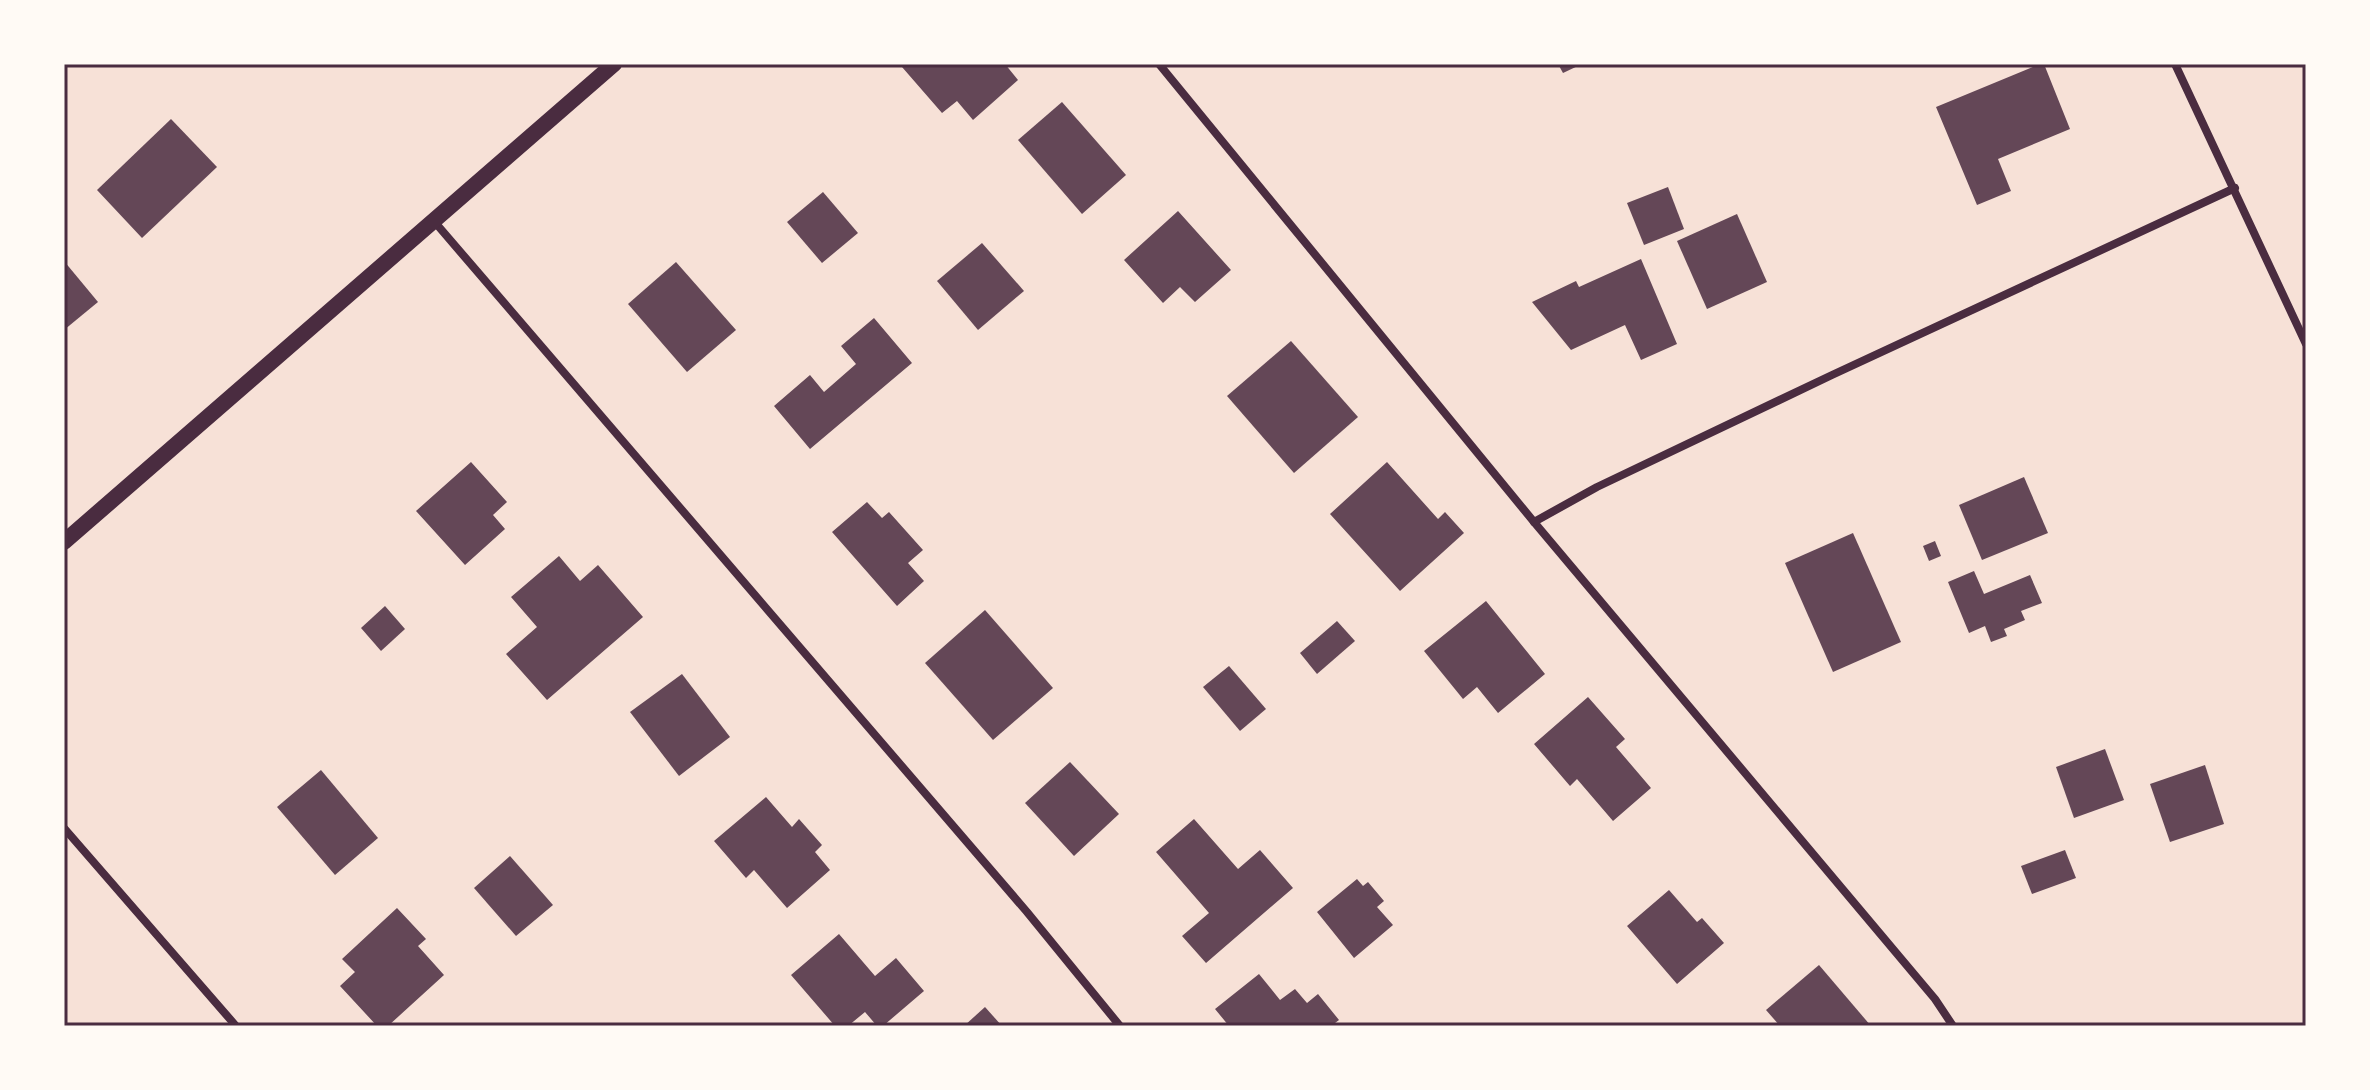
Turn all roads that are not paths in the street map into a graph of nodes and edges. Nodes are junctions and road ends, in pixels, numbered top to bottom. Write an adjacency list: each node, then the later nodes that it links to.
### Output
1 (614, 64): 5 (main road)
2 (1159, 64): 7 (street)
3 (2175, 64): 4 (street)
4 (2235, 188): 6 (street); 7 (street)
5 (433, 220): 8 (main road); 11 (street)
6 (2306, 344)
7 (1534, 522): 12 (street)
8 (64, 542)
9 (64, 828): 10 (street)
10 (236, 1026)
11 (1120, 1026)
12 (1953, 1026)

